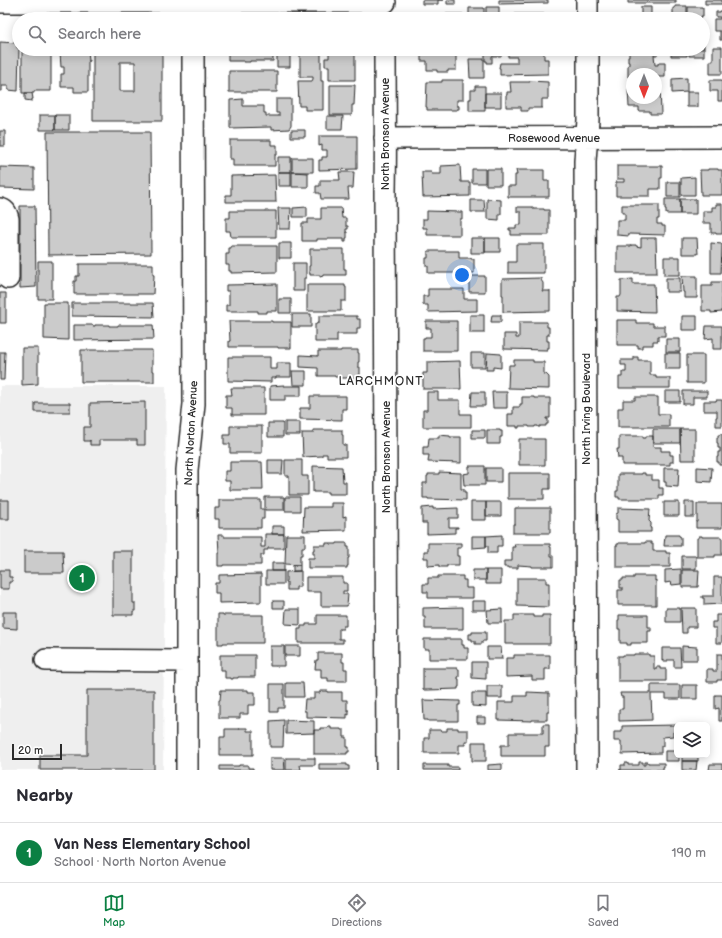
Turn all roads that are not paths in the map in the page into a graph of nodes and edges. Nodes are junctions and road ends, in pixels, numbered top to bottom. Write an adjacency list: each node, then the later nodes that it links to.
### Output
1 (588, 0): 5 (street)
2 (0, 2): 3 (street)
3 (193, 7): 4 (street)
4 (385, 7)
5 (588, 12)
6 (193, 56): 15 (street, North Norton Avenue)
7 (385, 56): 10 (street, North Bronson Avenue)
8 (588, 56): 11 (street, North Irving Boulevard)
9 (722, 137): 11 (street, Rosewood Avenue)
10 (385, 138): 11 (street, Rosewood Avenue); 17 (street, North Bronson Avenue)
11 (587, 138): 18 (street, North Irving Boulevard)
12 (0, 209): 13 (street)
13 (8, 278)
14 (46, 660): 15 (street)
15 (187, 661): 16 (street, North Norton Avenue)
16 (187, 770)
17 (387, 770)
18 (587, 770)

